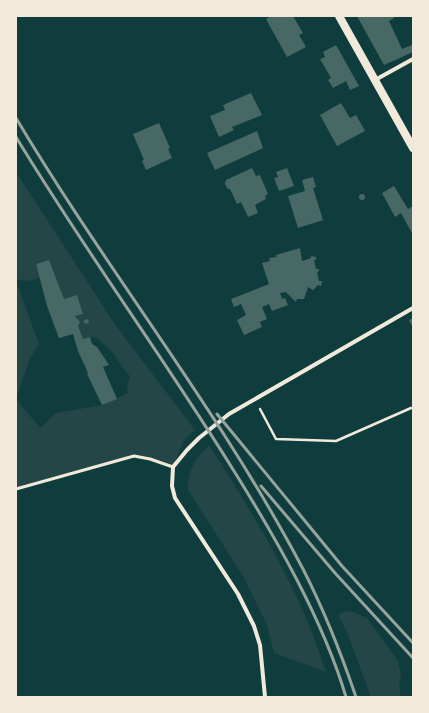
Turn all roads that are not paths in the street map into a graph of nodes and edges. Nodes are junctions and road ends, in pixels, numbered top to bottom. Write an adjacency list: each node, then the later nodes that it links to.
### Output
1 (339, 16): 3 (main road)
2 (413, 60): 3 (street)
3 (375, 80): 4 (main road)
4 (413, 148)
5 (413, 308): 6 (street)
6 (173, 467): 7 (lane); 8 (street)
7 (16, 489)
8 (265, 697)

